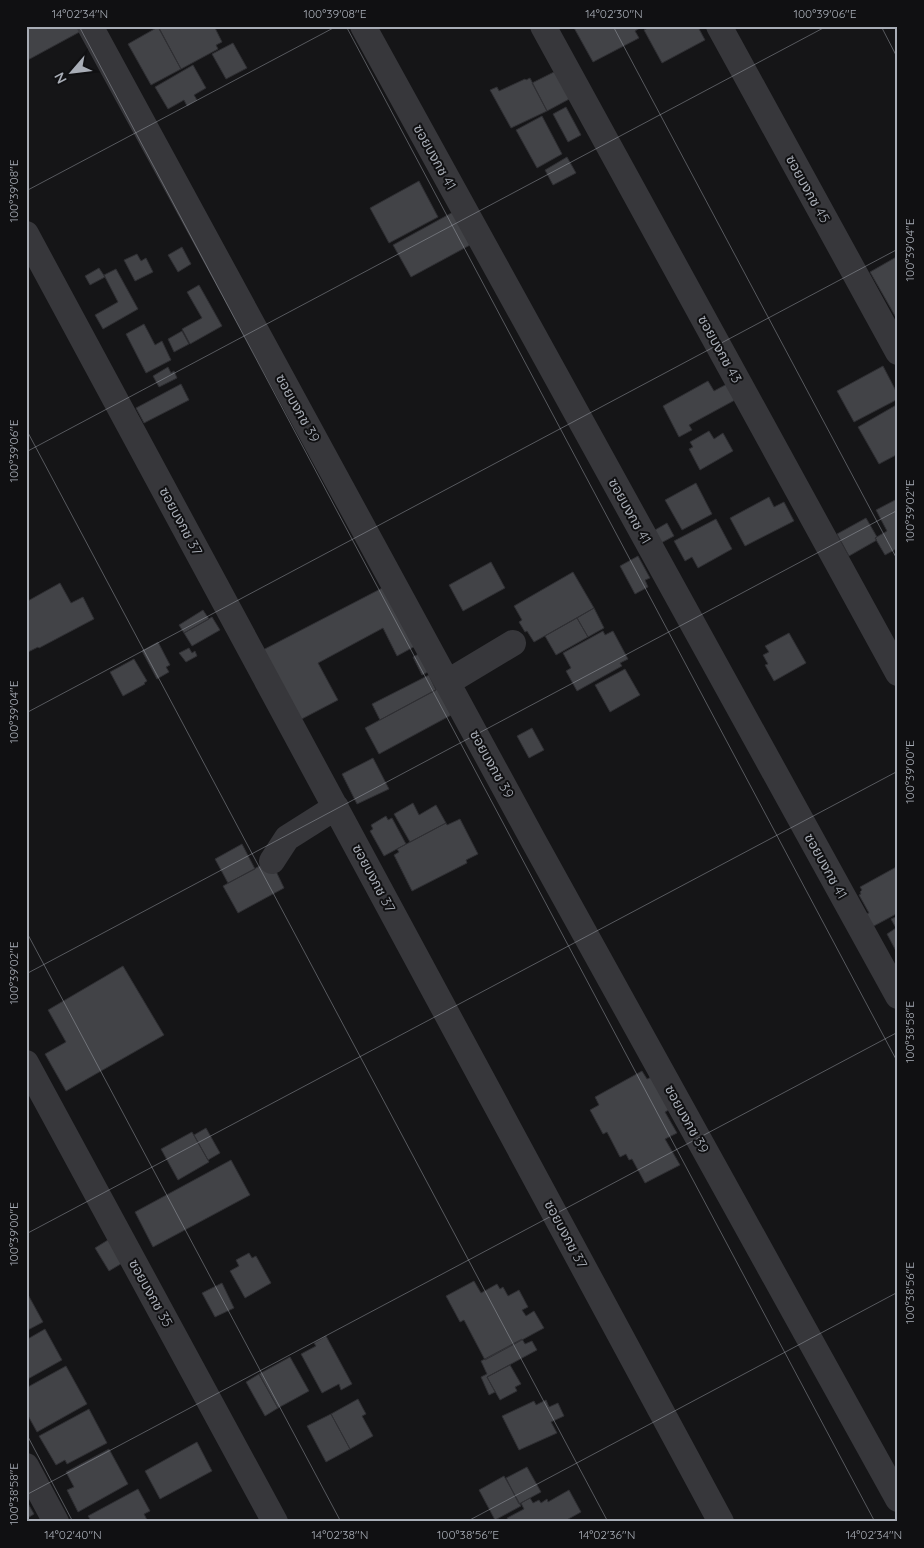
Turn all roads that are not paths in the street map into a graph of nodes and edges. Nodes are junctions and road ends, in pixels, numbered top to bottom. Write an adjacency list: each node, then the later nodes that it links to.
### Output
1 (90, 26): 9 (street, ซอยบงกช 39)
2 (363, 26): 12 (street, ซอยบงกช 41)
3 (543, 26): 8 (street, ซอยบงกช 43)
4 (719, 26): 6 (street, ซอยบงกช 45)
5 (26, 234): 10 (street, ซอยบงกช 37)
6 (898, 352)
7 (513, 643): 9 (street)
8 (898, 672)
9 (448, 682): 15 (street, ซอยบงกช 39)
10 (336, 806): 11 (street); 18 (street, ซอยบงกช 37)
11 (272, 861)
12 (898, 996)
13 (26, 1063): 17 (street, ซอยบงกช 35)
14 (26, 1466): 16 (street)
15 (898, 1499)
16 (56, 1522)
17 (275, 1522)
18 (721, 1522)

